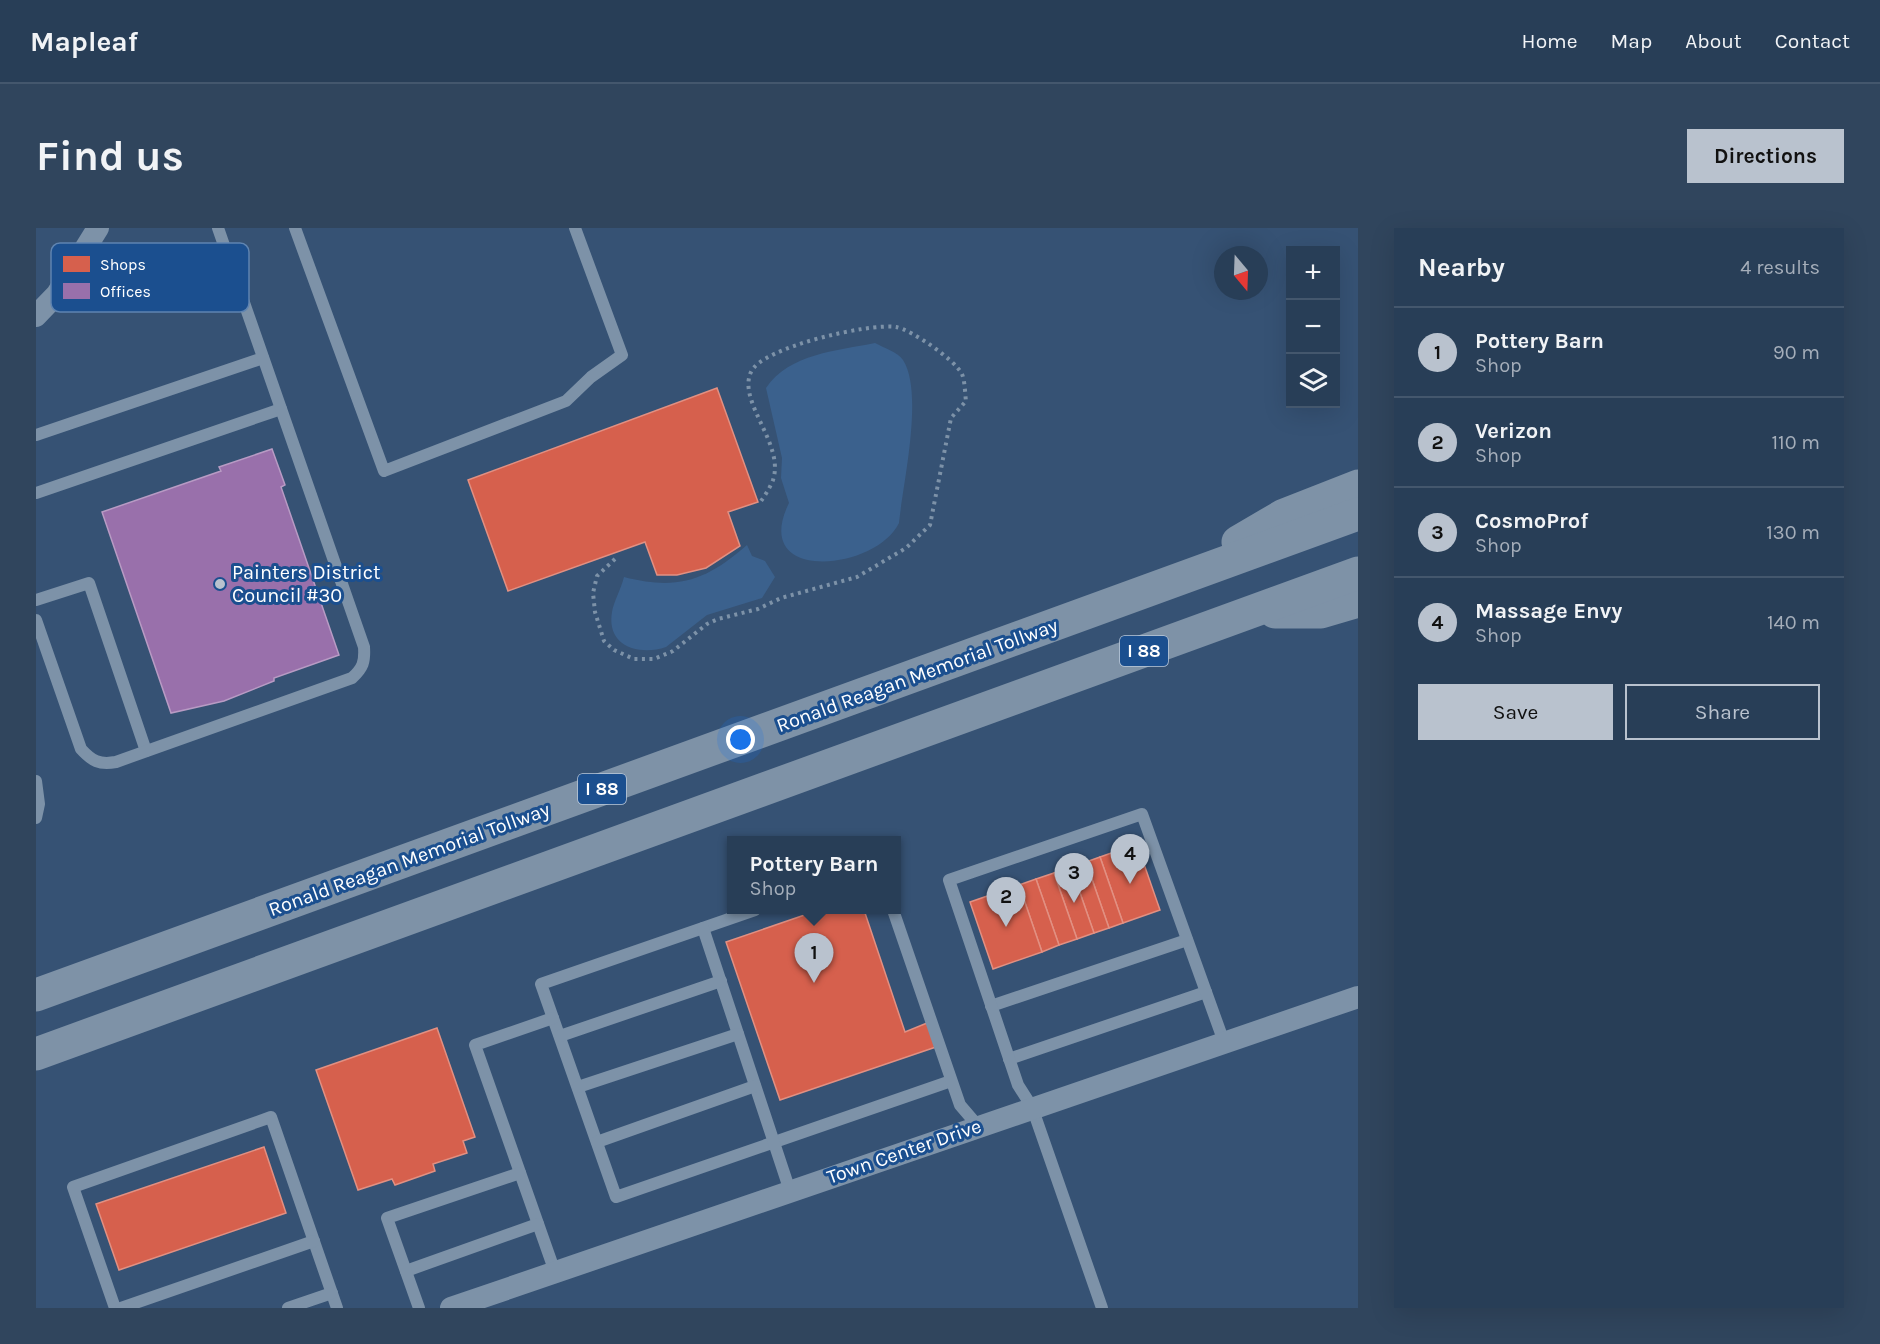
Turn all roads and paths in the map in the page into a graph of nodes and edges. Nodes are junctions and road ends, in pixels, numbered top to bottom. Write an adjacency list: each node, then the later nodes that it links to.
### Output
1 (98, 228): 5 (street)
2 (218, 228): 6 (lane)
3 (295, 228): 4 (lane)
4 (575, 228)
5 (89, 243)
6 (223, 243)
7 (51, 300): 9 (street)
8 (247, 312): 10 (lane)
9 (36, 316)
10 (263, 358): 11 (lane); 12 (lane)
11 (281, 409): 14 (lane); 24 (lane)
12 (36, 435)
13 (1358, 486): 19 (highway)
14 (36, 494)
15 (759, 504): 17 (path)
16 (1358, 514): 19 (highway, Ronald Reagan Memorial Tollway / I 88)
17 (615, 559)
18 (1358, 573): 22 (highway, I 88)
19 (1168, 583): 33 (highway, Ronald Reagan Memorial Tollway / I 88)
20 (36, 600): 24 (lane)
21 (1358, 601): 22 (highway)
22 (1252, 612): 40 (highway, I 88)
23 (36, 620): 24 (lane)
24 (147, 752)
25 (36, 781): 26 (lane)
26 (36, 818)
27 (741, 914): 29 (lane)
28 (895, 914): 42 (lane)
29 (703, 928): 31 (lane); 36 (lane)
30 (1187, 940): 32 (lane); 35 (lane); 35 (lane)
31 (721, 981): 37 (lane); 38 (lane)
32 (1206, 992): 39 (lane); 41 (lane)
33 (36, 995)
34 (1358, 997): 39 (street, Town Center Drive)
35 (991, 1006): 41 (lane)
36 (553, 1018): 38 (lane); 49 (lane)
37 (738, 1034): 43 (lane); 44 (lane)
38 (560, 1036): 44 (lane)
39 (1224, 1042): 45 (street, Town Center Drive)
40 (36, 1054)
41 (1009, 1059): 45 (lane)
42 (951, 1081): 46 (lane); 48 (lane)
43 (755, 1086): 47 (lane); 48 (lane)
44 (578, 1087): 47 (lane)
45 (1032, 1107): 46 (street, Town Center Drive); 62 (lane)
46 (978, 1126): 50 (street, Town Center Drive)
47 (597, 1142): 48 (lane)
48 (774, 1142): 50 (lane)
49 (520, 1173): 51 (lane); 53 (lane)
50 (790, 1191): 54 (street, Town Center Drive)
51 (538, 1224): 53 (lane); 54 (lane)
52 (314, 1241): 55 (lane); 56 (lane); 57 (lane)
53 (406, 1271): 60 (lane)
54 (555, 1272): 61 (street, Town Center Drive)
55 (332, 1293): 58 (lane); 59 (lane)
56 (115, 1308)
57 (121, 1308)
58 (288, 1308)
59 (337, 1308)
60 (419, 1308)
61 (451, 1308)
62 (1102, 1308)

